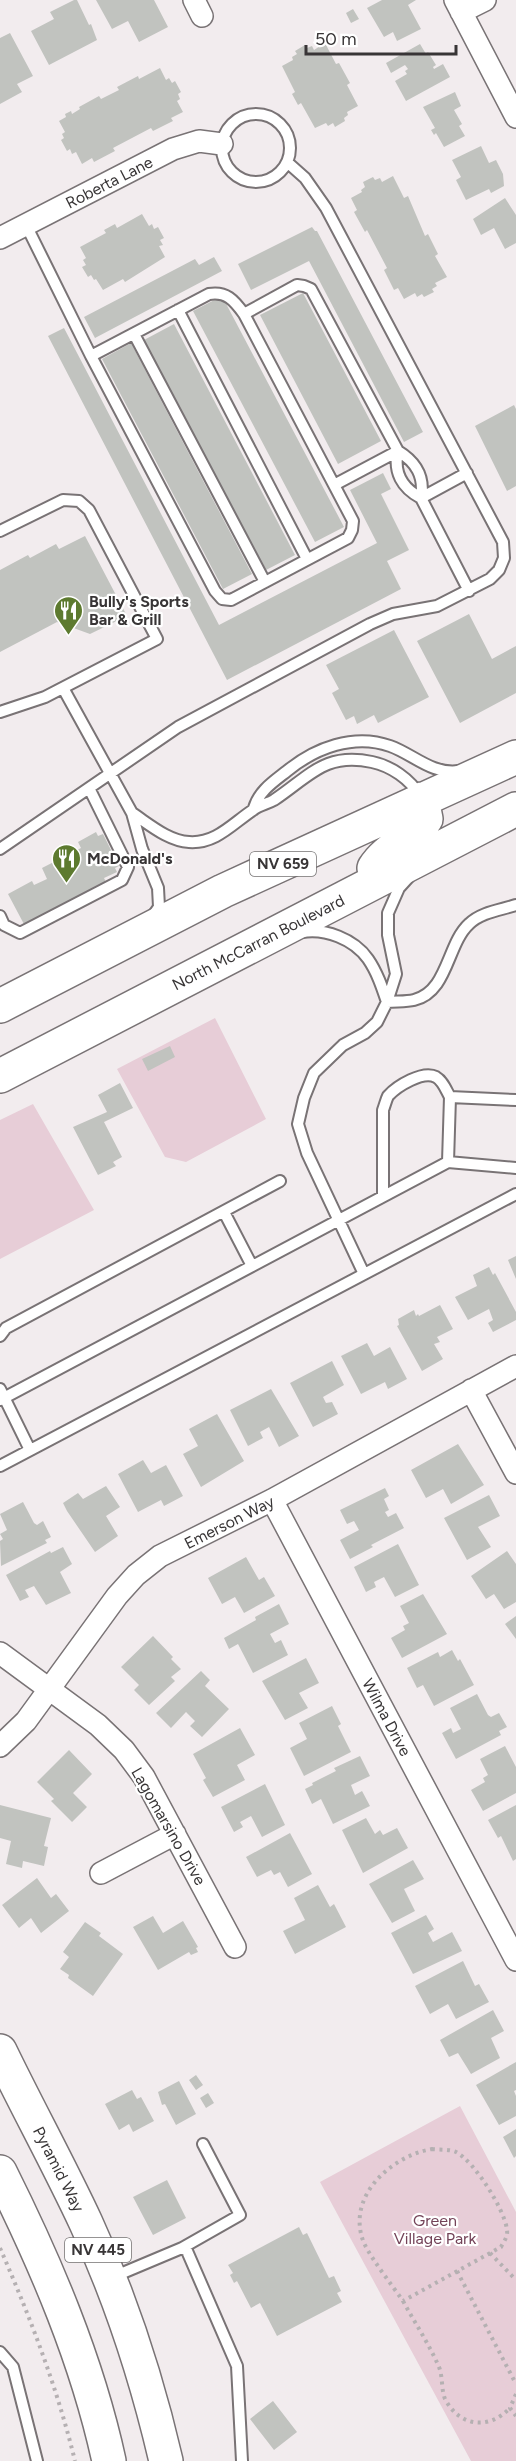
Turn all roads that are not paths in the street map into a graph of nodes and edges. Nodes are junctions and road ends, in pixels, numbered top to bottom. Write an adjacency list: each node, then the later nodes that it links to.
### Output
1 (485, 0): 2 (street)
2 (458, 6): 3 (street)
3 (516, 117)
4 (222, 144): 5 (lane); 5 (lane); 6 (street, Roberta Lane)
5 (287, 162): 13 (lane)
6 (26, 225): 7 (street, Roberta Lane); 11 (lane)
7 (0, 238)
8 (178, 310): 9 (lane); 10 (lane); 17 (lane)
9 (244, 314): 12 (lane); 14 (lane)
10 (134, 334): 11 (lane); 18 (lane)
11 (91, 356): 18 (lane)
12 (398, 451): 14 (lane); 15 (lane); 15 (lane)
13 (467, 473): 15 (lane); 19 (lane)
14 (334, 485): 17 (lane)
15 (421, 498): 19 (lane)
16 (0, 531): 20 (lane)
17 (307, 559): 18 (lane)
18 (264, 582)
19 (469, 591): 23 (lane)
20 (63, 688): 21 (lane); 23 (lane)
21 (0, 712)
22 (510, 760): 25 (main road, NV 659); 26 (lane)
23 (110, 774): 24 (lane); 28 (lane)
24 (89, 788): 29 (lane); 33 (lane)
25 (422, 799): 26 (lane); 31 (main road); 34 (main road, NV 659)
26 (254, 808): 28 (lane)
27 (516, 809): 30 (main road, North McCarran Boulevard)
28 (132, 813): 34 (lane)
29 (0, 849)
30 (431, 852): 31 (main road, North McCarran Boulevard); 36 (lane)
31 (360, 890): 35 (main road, North McCarran Boulevard)
32 (516, 905): 36 (lane)
33 (0, 916)
34 (144, 930): 37 (main road, NV 659)
35 (265, 938): 36 (lane); 38 (main road, North McCarran Boulevard)
36 (387, 1002): 47 (lane)
37 (0, 1006)
38 (0, 1076)
39 (450, 1097): 40 (lane); 41 (lane); 45 (lane)
40 (516, 1100)
41 (448, 1162): 42 (lane); 45 (lane)
42 (516, 1168)
43 (280, 1181): 46 (lane)
44 (516, 1194): 49 (lane)
45 (384, 1196): 47 (lane)
46 (224, 1212): 48 (lane); 50 (lane)
47 (337, 1221): 48 (lane); 49 (lane)
48 (252, 1266): 53 (lane)
49 (364, 1274): 54 (lane)
50 (0, 1336)
51 (516, 1366): 52 (street, Emerson Way)
52 (471, 1390): 56 (street); 57 (street, Emerson Way)
53 (1, 1396): 54 (lane)
54 (30, 1450): 55 (lane)
55 (0, 1466)
56 (516, 1473)
57 (272, 1500): 59 (street, Emerson Way); 63 (street, Wilma Drive)
58 (0, 1653): 59 (street, Lagomarsino Drive)
59 (49, 1690): 60 (street, Emerson Way); 61 (street, Lagomarsino Drive)
60 (0, 1746)
61 (176, 1834): 62 (street); 64 (street, Lagomarsino Drive)
62 (101, 1873)
63 (509, 1930): 65 (street, Wilma Drive)
64 (235, 1947)
65 (516, 1960)
66 (0, 2051): 70 (main road, Pyramid Way / NV 445)
67 (202, 2144): 69 (lane)
68 (0, 2172): 73 (main road, NV 445)
69 (182, 2248): 70 (lane); 75 (lane)
70 (110, 2278): 74 (main road, Pyramid Way / NV 445)
71 (0, 2352): 72 (lane)
72 (38, 2461)
73 (109, 2461)
74 (166, 2461)
75 (242, 2461)

